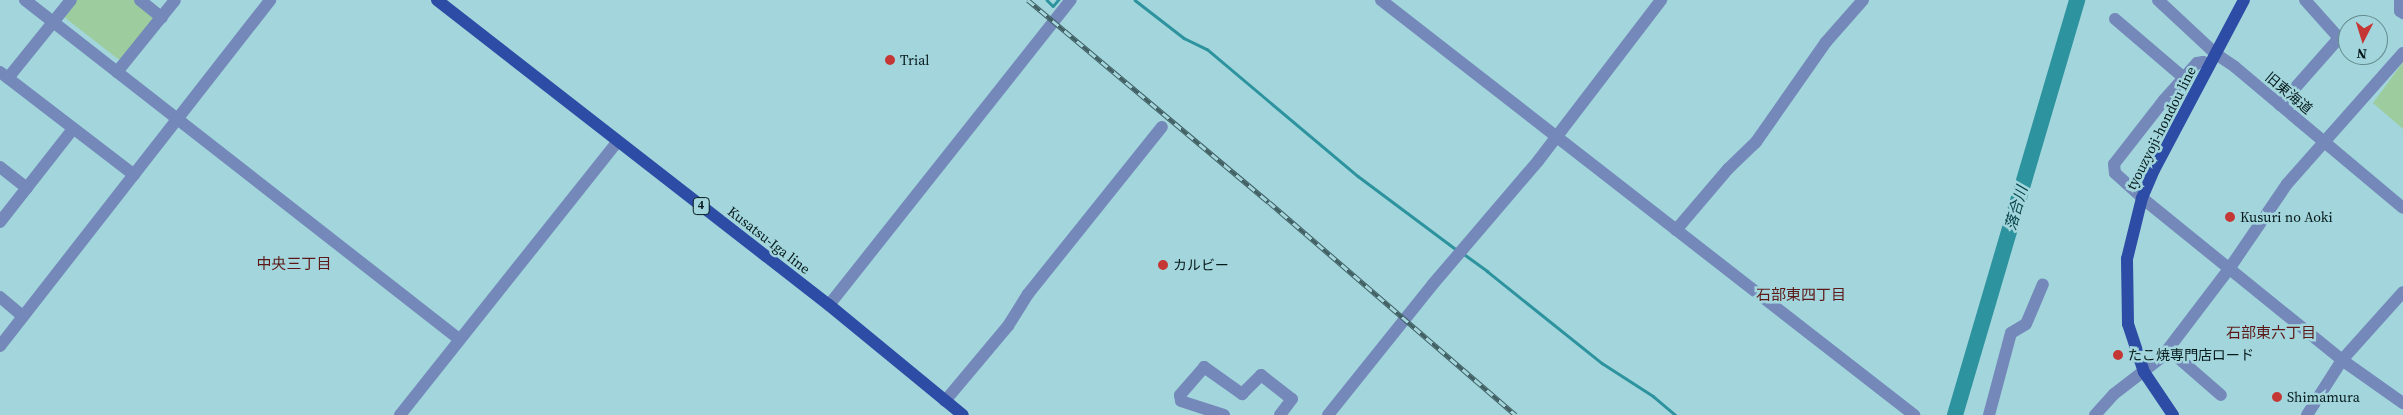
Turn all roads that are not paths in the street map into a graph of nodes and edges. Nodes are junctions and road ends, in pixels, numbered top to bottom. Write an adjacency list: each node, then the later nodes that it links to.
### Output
1 (25, 0): 18 (street)
2 (71, 0): 18 (street)
3 (140, 0): 16 (street)
4 (176, 0): 16 (street)
5 (270, 0): 26 (street)
6 (437, 0): 30 (main road, Kusatsu-Iga line / 4)
7 (1071, 0): 43 (street)
8 (1381, 0): 29 (street)
9 (1863, 0): 38 (street)
10 (2158, 0): 20 (street, 旧東海道)
11 (2244, 0): 20 (main road, tyouzyoji-hondou line)
12 (2305, 0): 25 (street)
13 (2400, 0): 15 (street)
14 (1654, 2): 29 (street)
15 (2403, 13)
16 (162, 18): 22 (street)
17 (2115, 19): 24 (street)
18 (54, 22): 22 (street); 23 (street)
19 (2403, 53): 31 (street)
20 (2216, 54): 21 (main road, tyouzyoji-hondou line); 25 (street, 旧東海道)
21 (2209, 66): 24 (street); 35 (main road, tyouzyoji-hondou line)
22 (117, 72): 26 (street)
23 (4, 75): 28 (street)
24 (2184, 78): 35 (street)
25 (2280, 105): 31 (street, 旧東海道)
26 (178, 119): 33 (street); 45 (street)
27 (1162, 127): 51 (street)
28 (74, 129): 33 (street); 34 (street)
29 (1558, 136): 38 (street); 57 (street)
30 (618, 142): 43 (main road, Kusatsu-Iga line / 4); 45 (street)
31 (2325, 143): 36 (street, 旧東海道); 39 (street)
32 (0, 167): 34 (street)
33 (134, 175): 44 (street)
34 (27, 188): 37 (street)
35 (2142, 198): 39 (street); 49 (main road, tyouzyoji-hondou line)
36 (2403, 208)
37 (0, 222)
38 (1676, 230): 58 (street)
39 (2229, 269): 47 (street); 48 (street)
40 (2042, 284): 59 (street)
41 (2403, 292): 48 (street)
42 (0, 297): 44 (street)
43 (829, 305): 51 (main road, Kusatsu-Iga line / 4)
44 (24, 316): 46 (street)
45 (459, 339): 53 (street)
46 (0, 346)
47 (2168, 349): 49 (street); 50 (street)
48 (2342, 360): 52 (street); 62 (street)
49 (2144, 372): 60 (street); 61 (main road, tyouzyoji-hondou line)
50 (2221, 395)
51 (945, 401): 54 (main road, Kusatsu-Iga line / 4)
52 (2403, 403)
53 (400, 415)
54 (963, 415)
55 (1224, 415): 56 (street)
56 (1280, 415)
57 (1328, 415)
58 (1914, 415)
59 (1989, 415)
60 (2095, 415)
61 (2173, 415)
62 (2307, 415)

